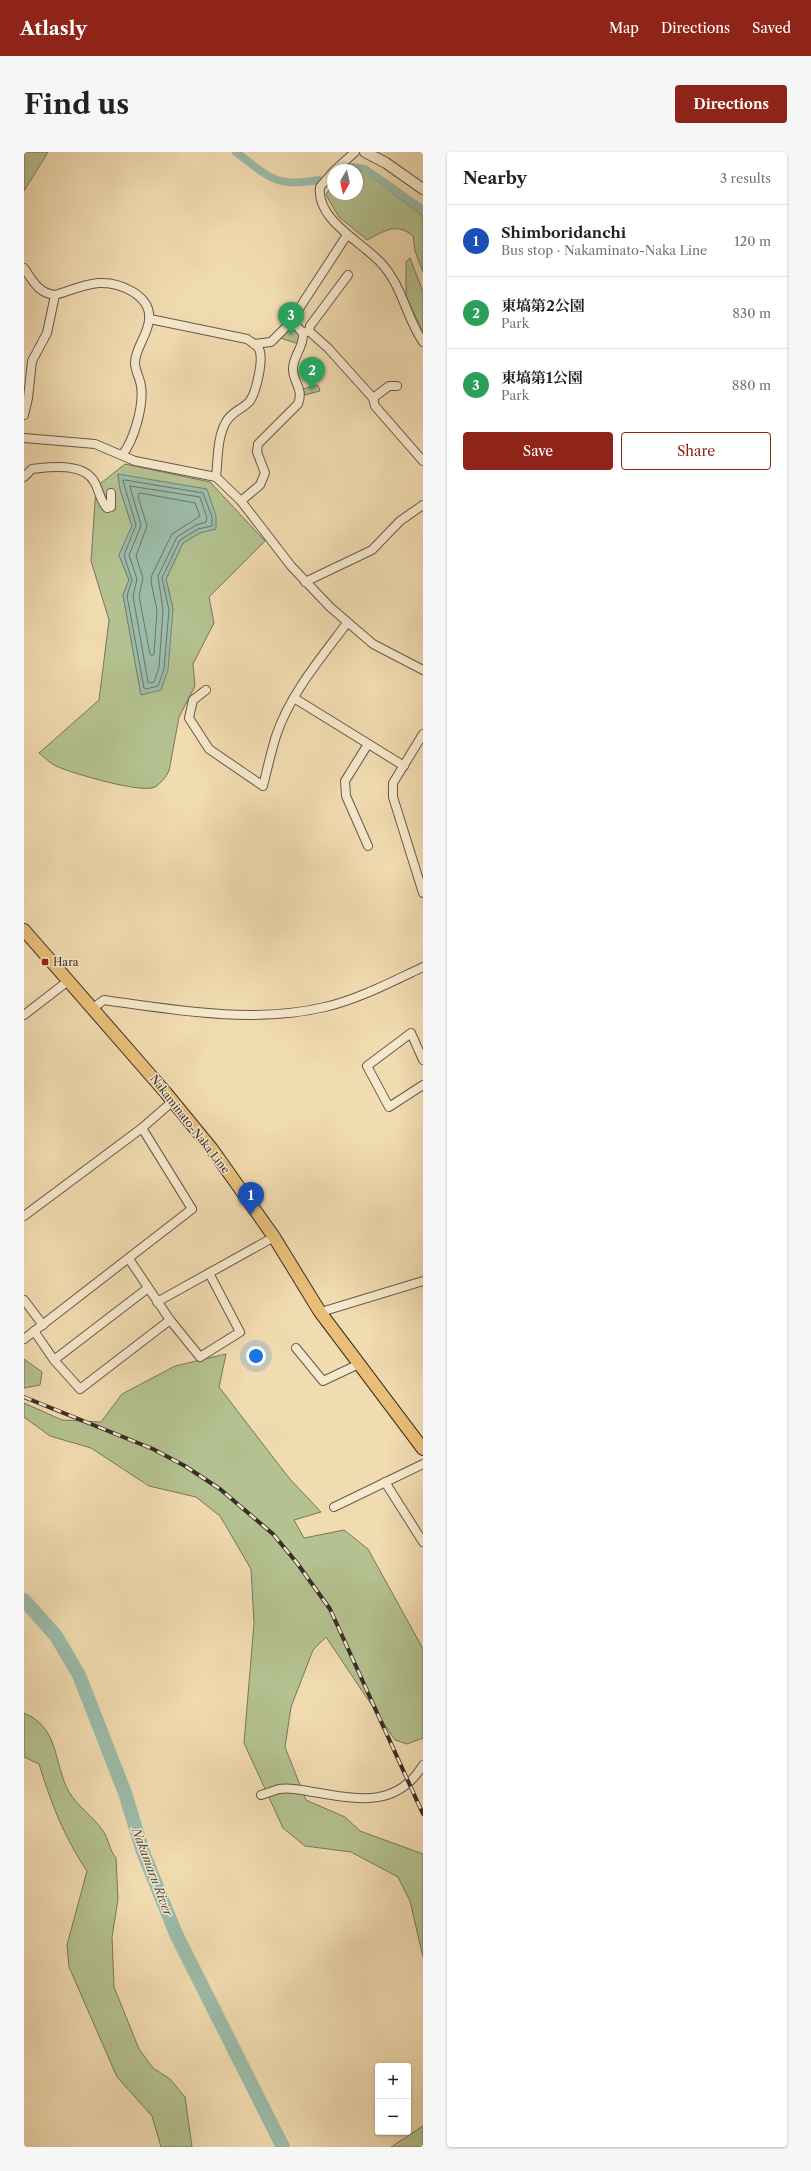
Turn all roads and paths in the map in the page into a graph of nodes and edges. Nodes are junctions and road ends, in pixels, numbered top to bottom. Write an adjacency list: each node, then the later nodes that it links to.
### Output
1 (355, 152): 3 (street)
2 (364, 152): 5 (street)
3 (342, 164)
4 (327, 179): 6 (street)
5 (423, 188)
6 (347, 235): 11 (street); 13 (street)
7 (24, 268): 9 (street)
8 (348, 275): 12 (street)
9 (54, 295): 10 (street); 17 (street)
10 (150, 319): 14 (street); 19 (street)
11 (291, 320): 12 (street); 14 (street)
12 (306, 332): 16 (street); 24 (street)
13 (423, 342)
14 (254, 344): 22 (street)
15 (397, 386): 16 (street)
16 (373, 398): 20 (street)
17 (24, 415)
18 (24, 438): 19 (street)
19 (122, 455): 22 (street)
20 (423, 461)
21 (24, 477): 23 (street)
22 (216, 477): 24 (street)
23 (111, 493)
24 (242, 501): 26 (street)
25 (423, 505): 26 (street)
26 (305, 582): 27 (street)
27 (347, 623): 28 (street); 30 (street)
28 (423, 670)
29 (206, 690): 30 (street)
30 (294, 698): 32 (street)
31 (423, 734): 33 (street)
32 (368, 744): 33 (street); 34 (street)
33 (404, 766): 35 (street)
34 (368, 846)
35 (423, 894)
36 (24, 930): 38 (main road, Nakaminato-Naka Line)
37 (423, 967): 39 (street)
38 (68, 981): 39 (main road, Nakaminato-Naka Line); 40 (street)
39 (92, 1008): 43 (main road, Nakaminato-Naka Line)
40 (24, 1015)
41 (423, 1060): 42 (street)
42 (423, 1085)
43 (173, 1101): 44 (street); 46 (main road, Nakaminato-Naka Line)
44 (142, 1128): 45 (street); 47 (street)
45 (24, 1216)
46 (274, 1237): 48 (street); 53 (main road, Nakaminato-Naka Line)
47 (129, 1259): 50 (street); 55 (street)
48 (209, 1273): 52 (street); 54 (street)
49 (423, 1281): 53 (street)
50 (148, 1288): 52 (street); 59 (street)
51 (24, 1300): 55 (street)
52 (157, 1302): 54 (street)
53 (320, 1312): 60 (main road, Nakaminato-Naka Line)
54 (170, 1320): 59 (street)
55 (43, 1325): 56 (street)
56 (34, 1331): 57 (street); 59 (street)
57 (24, 1339)
58 (296, 1348): 60 (street)
59 (54, 1360)
60 (360, 1364): 61 (main road, Nakaminato-Naka Line)
61 (423, 1449)
62 (423, 1464): 63 (street)
63 (385, 1482): 64 (street); 65 (street)
64 (334, 1507)
65 (423, 1542)
66 (423, 1765): 67 (street)
67 (261, 1795)

